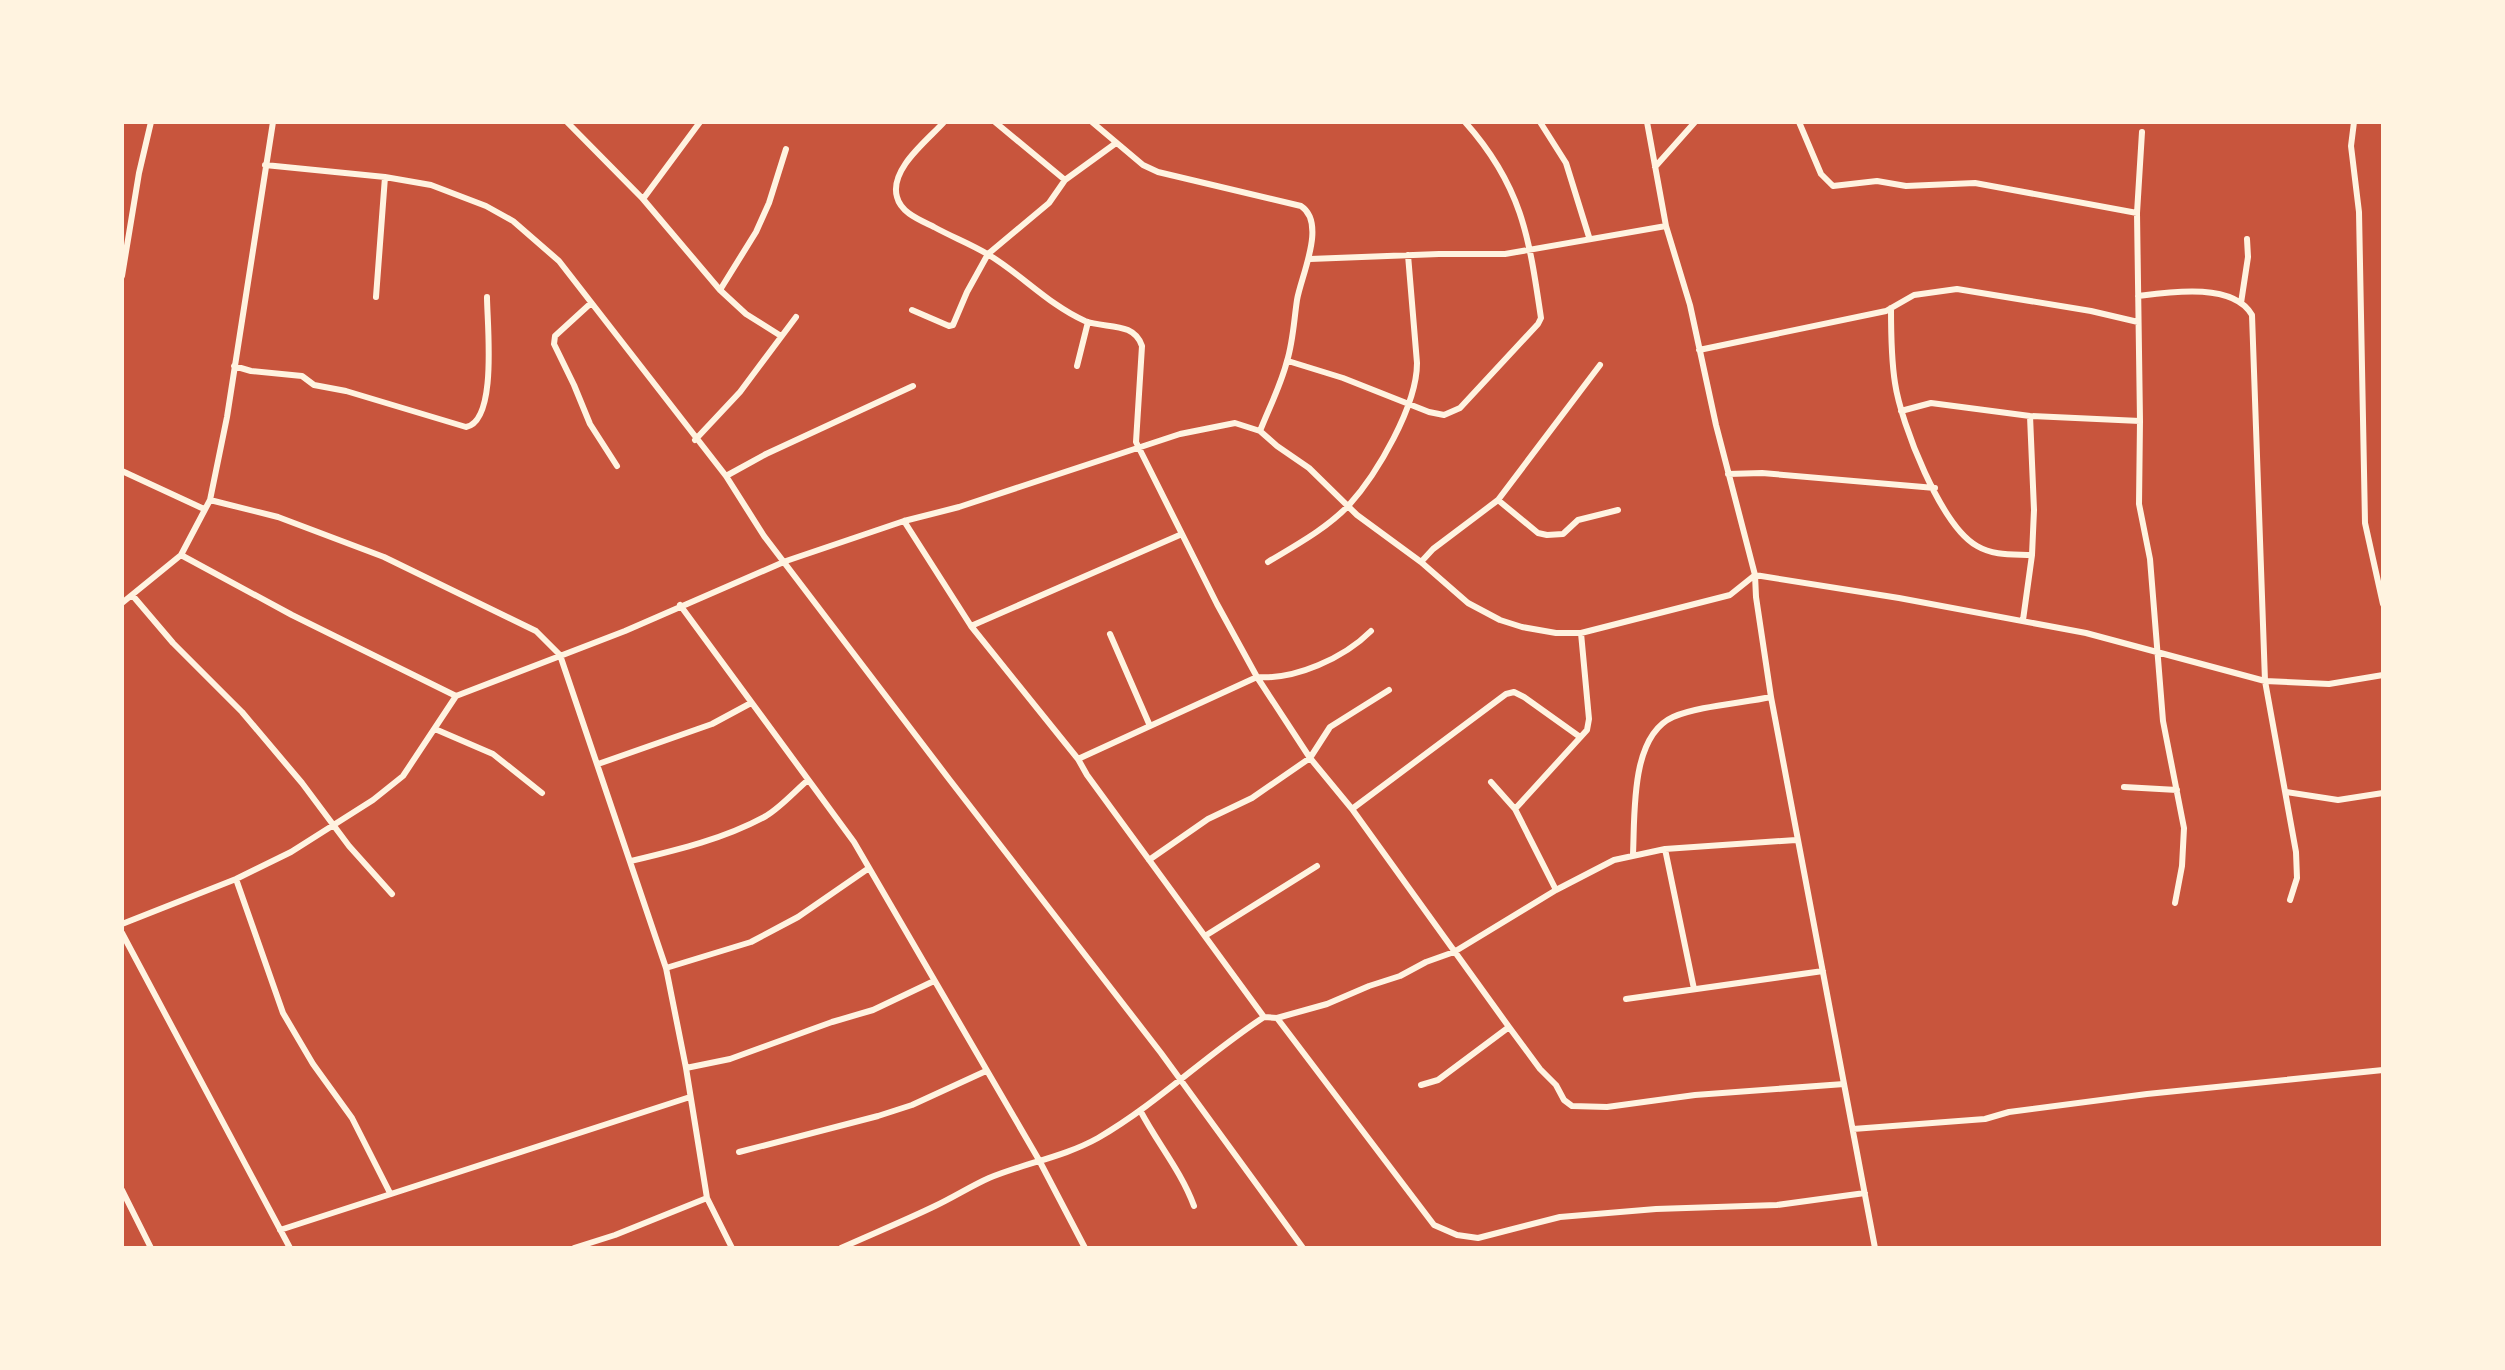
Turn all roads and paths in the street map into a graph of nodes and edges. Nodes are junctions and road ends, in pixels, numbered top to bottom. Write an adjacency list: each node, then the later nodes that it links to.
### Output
1 (151, 122): 30 (street)
2 (273, 122): 17 (street)
3 (567, 122): 21 (street)
4 (700, 122): 21 (street)
5 (944, 122): 27 (street)
6 (995, 122): 20 (street)
7 (1092, 122): 15 (street)
8 (1465, 122): 26 (street)
9 (1540, 122): 24 (street)
10 (1647, 122): 18 (street)
11 (1695, 122): 18 (street)
12 (1799, 122): 22 (street)
13 (2354, 122): 76 (street)
14 (2142, 132): 22 (street)
15 (1116, 143): 20 (street); 29 (street)
16 (786, 149): 31 (street)
17 (265, 165): 19 (street); 46 (street)
18 (1655, 167): 23 (street)
19 (385, 177): 33 (street); 36 (street)
20 (1065, 180): 27 (street)
21 (643, 199): 31 (street)
22 (2137, 213): 32 (street)
23 (1666, 226): 24 (street); 43 (street)
24 (1589, 237): 26 (street)
25 (2247, 239): 35 (street)
26 (1531, 251): 28 (street); 49 (street)
27 (988, 254): 38 (street); 40 (street)
28 (1408, 255): 29 (street); 49 (street)
29 (1310, 259): 44 (street)
30 (122, 276)
31 (720, 290): 42 (street)
32 (2138, 296): 35 (street); 41 (street)
33 (376, 297)
34 (487, 297): 46 (street)
35 (2241, 303): 87 (street)
36 (590, 304): 54 (street); 56 (street)
37 (1891, 308): 41 (street); 43 (street); 50 (street)
38 (912, 310)
39 (796, 317): 42 (street)
40 (1088, 322): 47 (street); 55 (street)
41 (2138, 322): 52 (street)
42 (781, 336): 54 (street)
43 (1699, 350): 58 (street)
44 (1288, 361): 49 (street); 53 (street)
45 (1600, 365): 62 (street)
46 (234, 366): 61 (street)
47 (1077, 366)
48 (913, 386): 59 (street)
49 (1409, 403): 63 (street)
50 (1901, 411): 51 (street); 60 (street)
51 (2030, 416): 52 (street); 69 (street)
52 (2140, 421): 83 (street)
53 (1260, 431): 55 (street); 63 (street)
54 (695, 440): 59 (street)
55 (1138, 447): 66 (street); 67 (street)
56 (617, 466)
57 (122, 471): 64 (street)
58 (1728, 474): 60 (street); 73 (street)
59 (726, 476): 70 (street)
60 (1935, 488): 69 (street)
61 (210, 500): 64 (street); 84 (street)
62 (1498, 500): 65 (street); 72 (street)
63 (1348, 506): 71 (street); 72 (street)
64 (204, 509): 68 (street)
65 (1618, 510)
66 (904, 521): 70 (street); 79 (street)
67 (1182, 534): 79 (street); 86 (street)
68 (181, 555): 74 (street); 89 (street)
69 (2032, 555): 78 (street)
70 (786, 561): 77 (street); 135 (street)
71 (1268, 562)
72 (1421, 562): 81 (street)
73 (1755, 575): 78 (street); 81 (street); 90 (street)
74 (133, 596): 75 (street); 107 (street)
75 (122, 603)
76 (2383, 604)
77 (680, 605): 84 (street); 91 (street)
78 (2023, 620): 83 (street)
79 (971, 626): 96 (street)
80 (1371, 631): 86 (street)
81 (1581, 633): 94 (street)
82 (1110, 634): 92 (street)
83 (2158, 653): 87 (street); 101 (street)
84 (560, 655): 89 (street); 97 (street)
85 (2383, 675): 87 (street)
86 (1257, 677): 92 (street); 95 (street)
87 (2265, 681): 102 (street)
88 (1389, 690): 95 (street)
89 (456, 696): 93 (street)
90 (1771, 697): 108 (street); 110 (street)
91 (751, 703): 97 (street); 98 (street)
92 (1150, 726): 96 (street)
93 (435, 729): 103 (street); 107 (street)
94 (1580, 737): 105 (street); 106 (street)
95 (1310, 758): 105 (street); 111 (street)
96 (1078, 759): 111 (street)
97 (598, 764): 112 (street)
98 (808, 780): 112 (street); 114 (street)
99 (1491, 782): 106 (street)
100 (2124, 787): 101 (street)
101 (2177, 790): 119 (street)
102 (2286, 792): 104 (street); 118 (street)
103 (542, 793)
104 (2383, 793)
105 (1352, 809): 123 (street)
106 (1515, 809): 116 (street)
107 (334, 826): 115 (street); 117 (street)
108 (1796, 840): 109 (street); 125 (street)
109 (1665, 849): 110 (street); 127 (street)
110 (1633, 854): 116 (street)
111 (1149, 860): 122 (street)
112 (631, 861): 124 (street)
113 (1317, 866): 122 (street)
114 (869, 868): 124 (street); 126 (street)
115 (236, 879): 120 (street); 144 (street)
116 (1556, 890): 123 (street)
117 (392, 894)
118 (2290, 900)
119 (2175, 903)
120 (122, 924)
121 (122, 933): 148 (street)
122 (1205, 936): 129 (street)
123 (1454, 952): 130 (street); 131 (street)
124 (666, 968): 132 (street)
125 (1823, 971): 127 (street); 136 (street)
126 (934, 981): 132 (street); 134 (street)
127 (1694, 989): 128 (street)
128 (1626, 999)
129 (1264, 1017): 130 (street); 135 (street)
130 (1277, 1018): 145 (street)
131 (1509, 1027): 136 (street); 137 (street)
132 (686, 1068): 138 (street)
133 (2383, 1070): 140 (street)
134 (986, 1071): 141 (street); 142 (street)
135 (1181, 1082): 139 (street); 155 (street)
136 (1844, 1084): 140 (street)
137 (1421, 1085)
138 (690, 1097): 144 (street); 146 (street)
139 (1141, 1112): 142 (street); 147 (street)
140 (1853, 1129): 145 (street)
141 (739, 1152)
142 (1039, 1160): 153 (street); 154 (street)
143 (122, 1190): 149 (street)
144 (390, 1193): 148 (street)
145 (1865, 1193): 156 (street)
146 (707, 1198): 151 (street); 152 (street)
147 (1194, 1206)
148 (280, 1230): 150 (street)
149 (151, 1248)
150 (290, 1248)
151 (574, 1248)
152 (732, 1248)
153 (841, 1248)
154 (1085, 1248)
155 (1303, 1248)
156 (1875, 1248)

